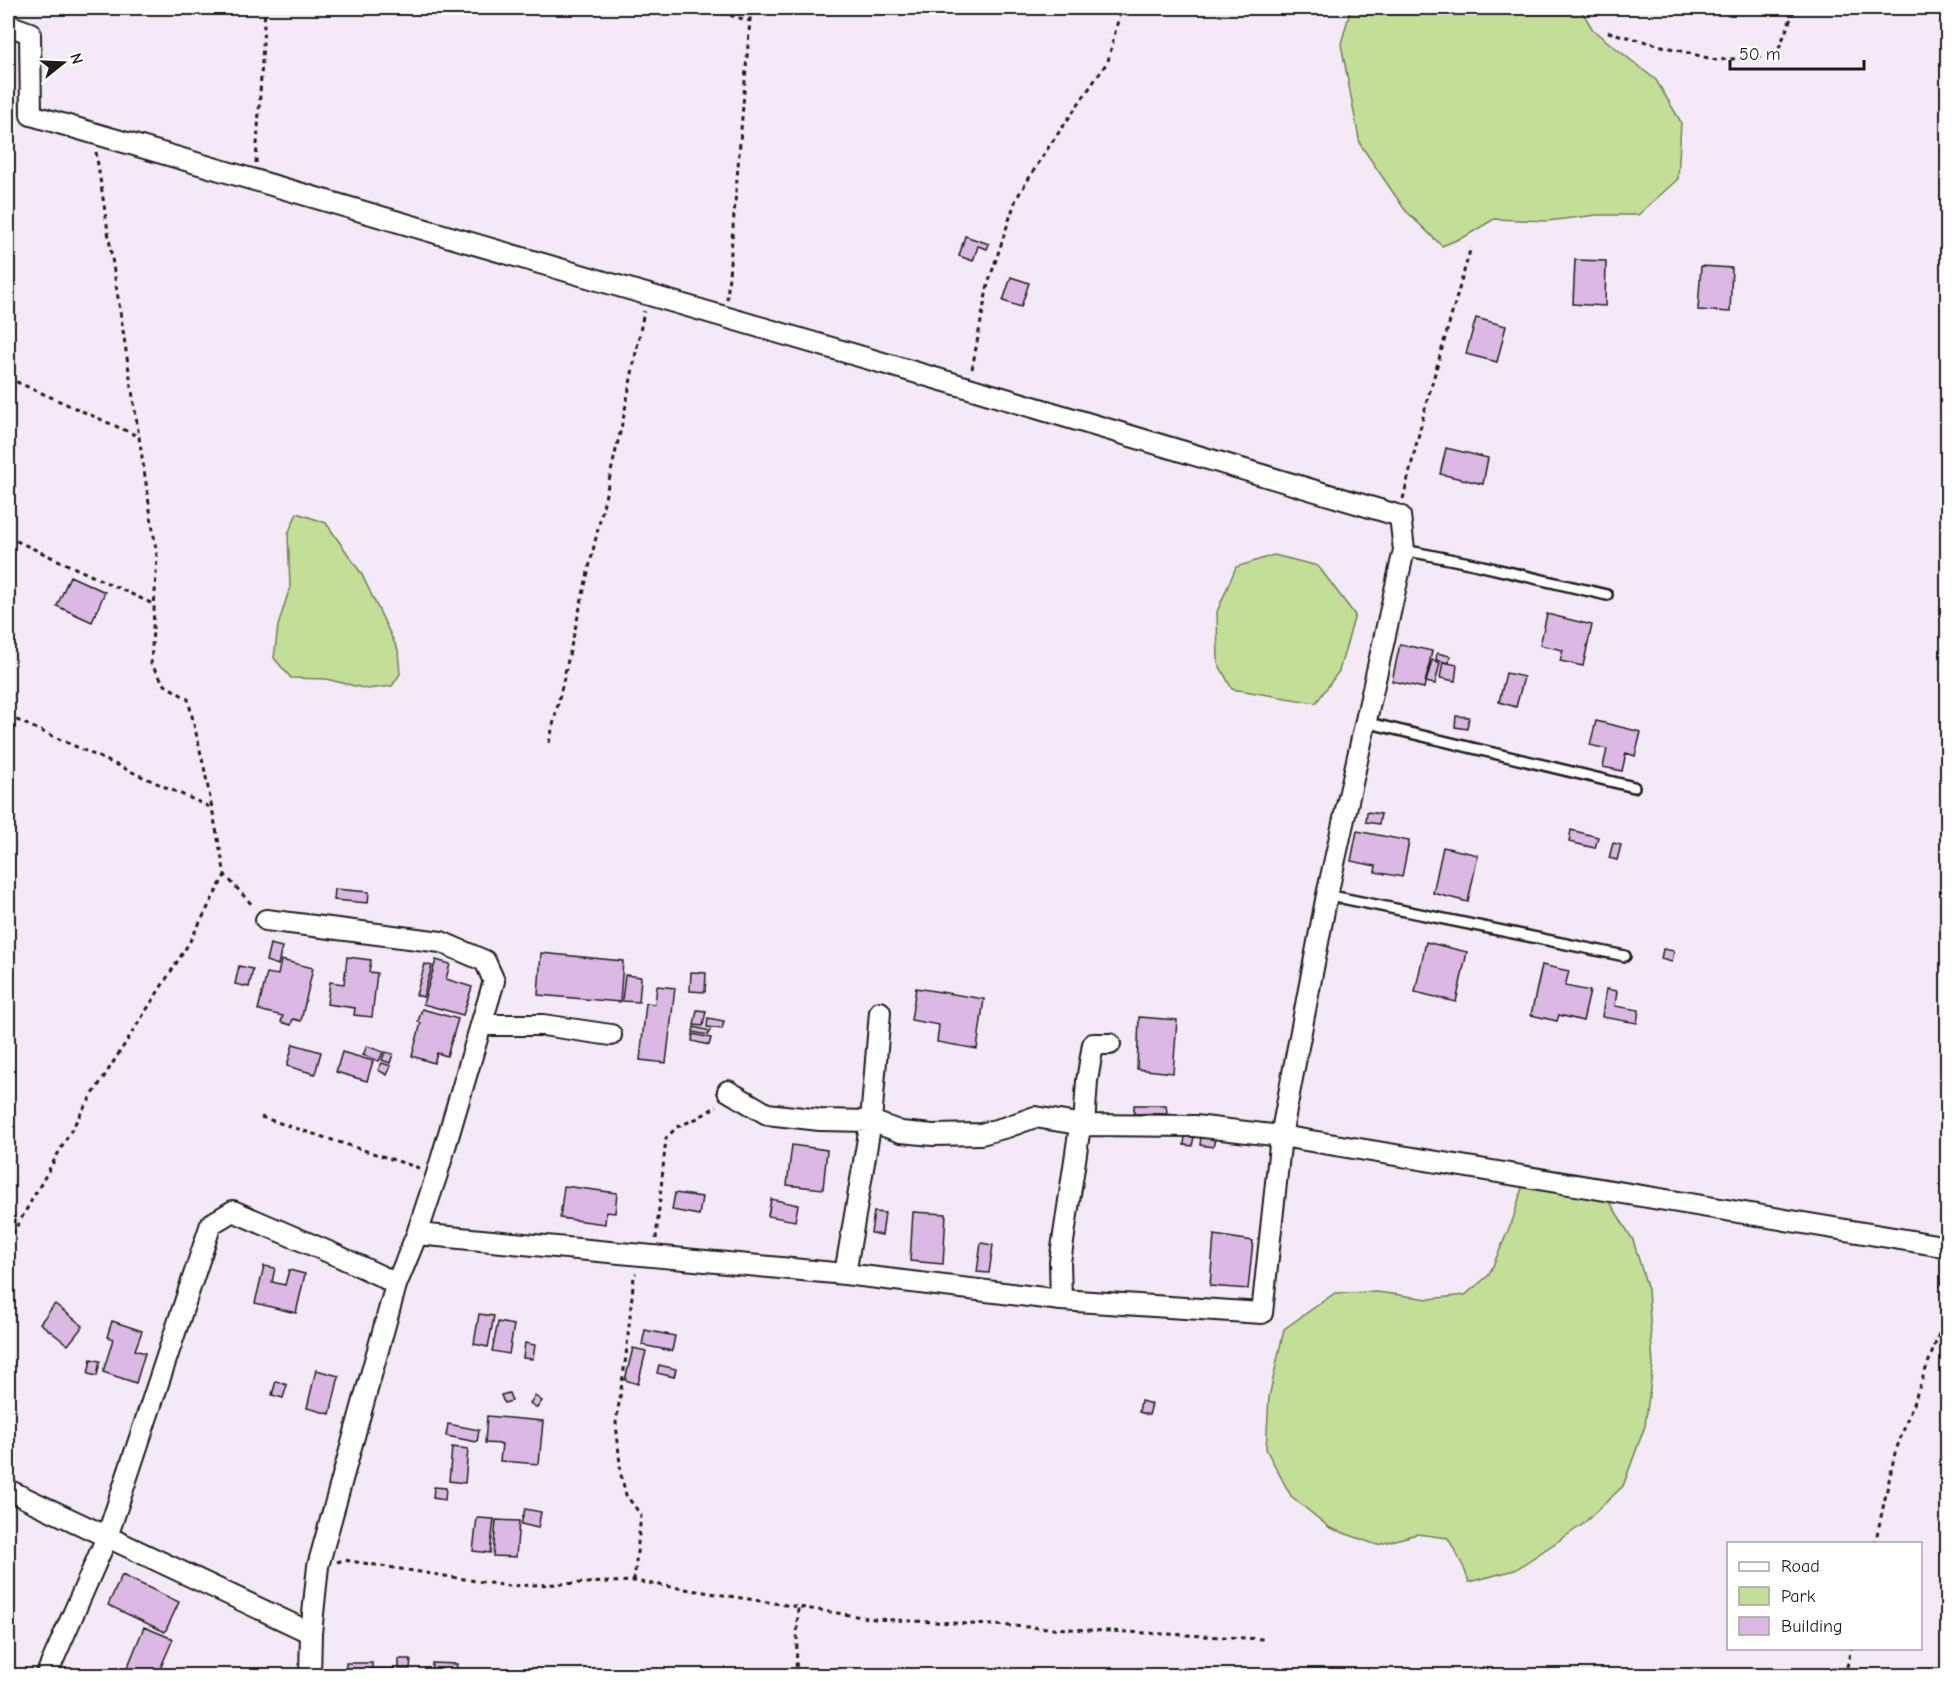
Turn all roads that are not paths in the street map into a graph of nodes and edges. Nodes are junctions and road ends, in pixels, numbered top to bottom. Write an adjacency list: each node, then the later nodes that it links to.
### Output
1 (8, 25): 2 (street)
2 (1404, 550): 3 (lane); 4 (street)
3 (1607, 595)
4 (1365, 722): 5 (lane); 6 (street)
5 (1634, 788)
6 (1327, 895): 8 (lane); 16 (street)
7 (266, 920): 10 (street)
8 (1624, 956)
9 (880, 1012): 14 (street)
10 (482, 1025): 11 (street); 17 (street)
11 (611, 1035)
12 (1110, 1044): 15 (street)
13 (728, 1091): 14 (street)
14 (871, 1121): 15 (street); 19 (street)
15 (1084, 1125): 16 (street); 21 (street)
16 (1281, 1136): 18 (street); 21 (street)
17 (417, 1234): 19 (street); 20 (street)
18 (1947, 1247)
19 (845, 1274): 21 (street)
20 (396, 1285): 23 (street); 24 (street)
21 (1061, 1300)
22 (8, 1490): 23 (street)
23 (107, 1537): 24 (street); 25 (street)
24 (311, 1633): 26 (street)
25 (46, 1676)
26 (310, 1676)

